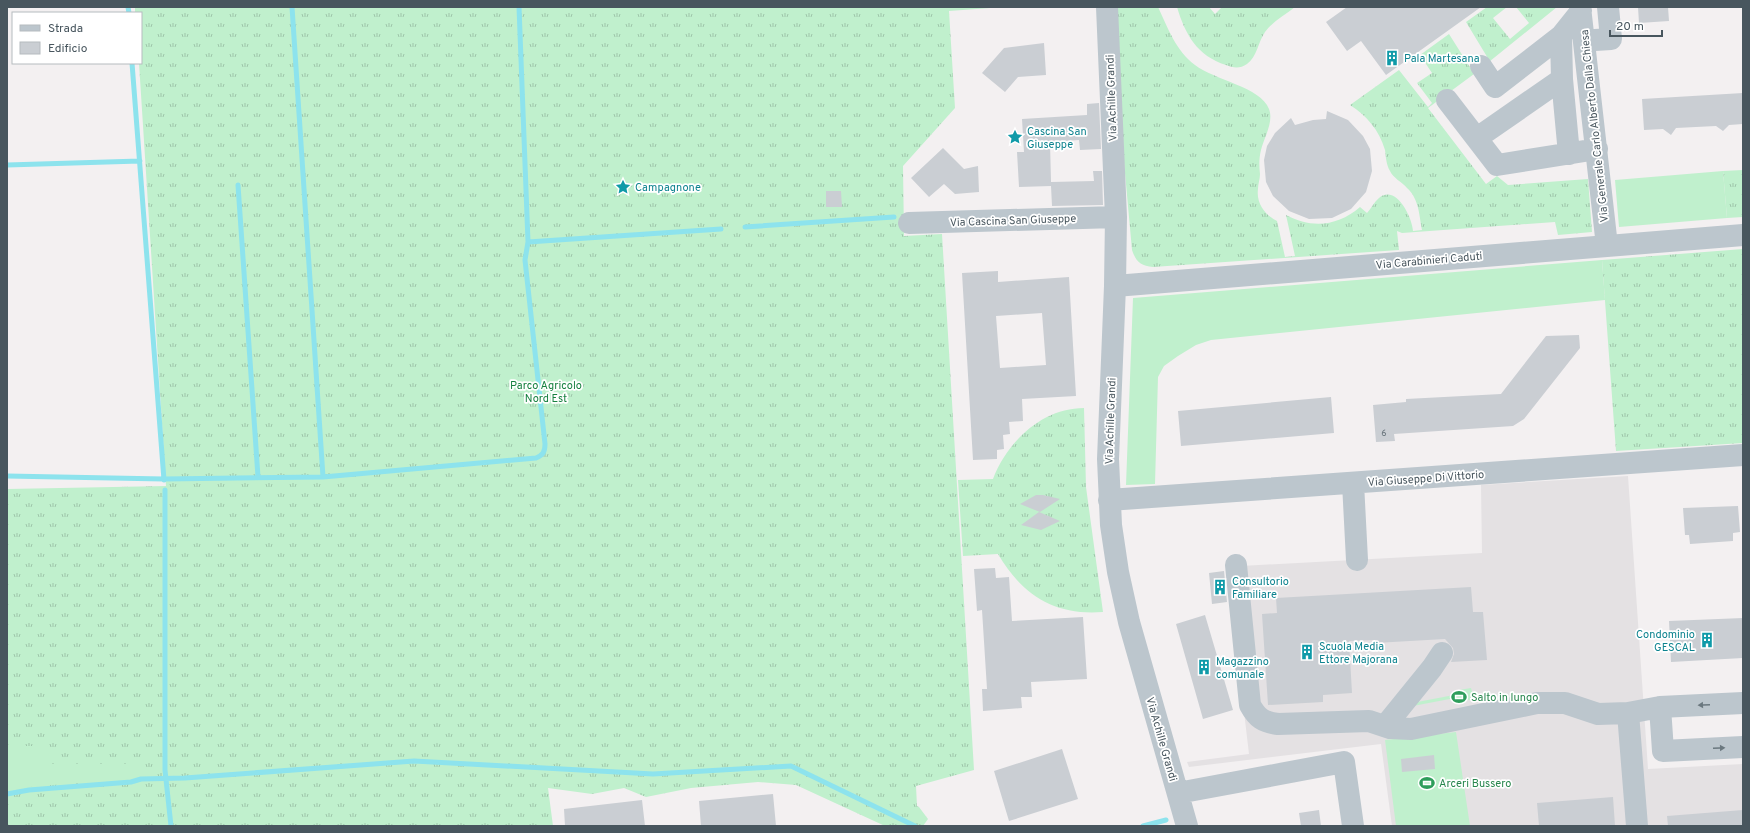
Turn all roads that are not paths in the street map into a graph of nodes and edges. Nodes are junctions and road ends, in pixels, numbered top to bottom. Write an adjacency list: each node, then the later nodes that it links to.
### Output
1 (1107, 7): 12 (street, Via Achille Grandi)
2 (1608, 7): 5 (street)
3 (1581, 9): 4 (street); 10 (street, Via Generale Carlo Alberto Dalla Chiesa)
4 (1561, 36): 6 (street); 7 (street)
5 (1595, 40)
6 (1481, 66)
7 (1562, 78): 9 (street); 11 (street)
8 (1447, 100): 9 (street)
9 (1477, 138): 11 (street)
10 (1597, 149): 11 (street); 15 (street, Via Generale Carlo Alberto Dalla Chiesa)
11 (1569, 154)
12 (1116, 217): 13 (street, Via Cascina San Giuseppe); 16 (street, Via Achille Grandi)
13 (909, 223)
14 (1743, 235): 15 (street, Via Carabinieri Caduti)
15 (1607, 246): 16 (street, Via Carabinieri Caduti)
16 (1115, 286): 19 (street, Via Achille Grandi)
17 (1743, 455): 18 (street, Via Giuseppe Di Vittorio)
18 (1353, 483): 19 (street, Via Giuseppe Di Vittorio); 20 (street)
19 (1109, 500): 28 (street, Via Achille Grandi)
20 (1357, 560)
21 (1236, 565): 26 (street)
22 (1442, 653): 26 (street)
23 (1743, 703): 24 (street, one-way to 24)
24 (1660, 708): 25 (street); 27 (street, one-way to 27)
25 (1628, 713): 26 (street); 31 (street)
26 (1385, 726)
27 (1743, 747)
28 (1178, 792): 29 (street, Via Achille Grandi); 30 (street)
29 (1187, 826)
30 (1353, 826)
31 (1637, 826)

